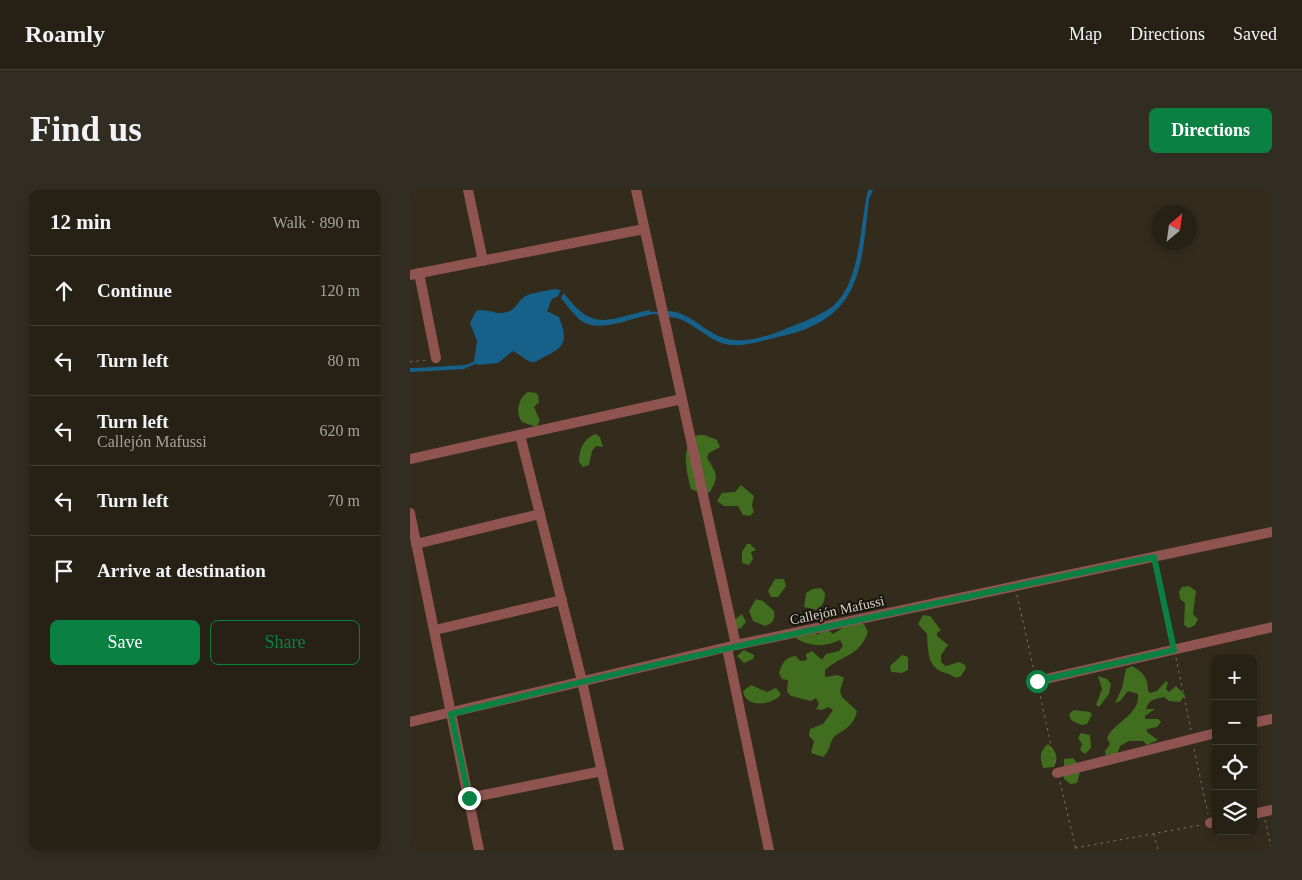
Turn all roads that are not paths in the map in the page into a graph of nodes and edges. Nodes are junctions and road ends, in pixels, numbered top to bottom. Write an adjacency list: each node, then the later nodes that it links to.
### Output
1 (468, 190): 4 (street)
2 (636, 190): 3 (street)
3 (644, 229): 4 (street); 7 (street)
4 (483, 261): 5 (street)
5 (415, 274): 6 (street)
6 (436, 358)
7 (682, 399): 8 (street); 17 (street)
8 (520, 435): 9 (street); 11 (street)
9 (410, 459)
10 (410, 514): 13 (street)
11 (540, 514): 13 (street); 14 (street)
12 (1272, 532): 17 (street, Callejón Mafussi)
13 (416, 544): 16 (street)
14 (562, 600): 16 (street); 18 (street)
15 (1272, 627): 19 (street)
16 (435, 630): 20 (street)
17 (731, 647): 18 (street, Callejón Mafussi); 30 (street)
18 (582, 681): 20 (street, Callejón Mafussi); 25 (street)
19 (1037, 681)
20 (451, 714): 22 (street, Callejón Mafussi); 27 (street)
21 (1272, 718): 23 (street)
22 (410, 722)
23 (1257, 722)
24 (1212, 734): 26 (street)
25 (602, 771): 27 (street); 29 (street)
26 (1058, 773)
27 (469, 798): 28 (street)
28 (479, 850)
29 (619, 850)
30 (769, 850)

